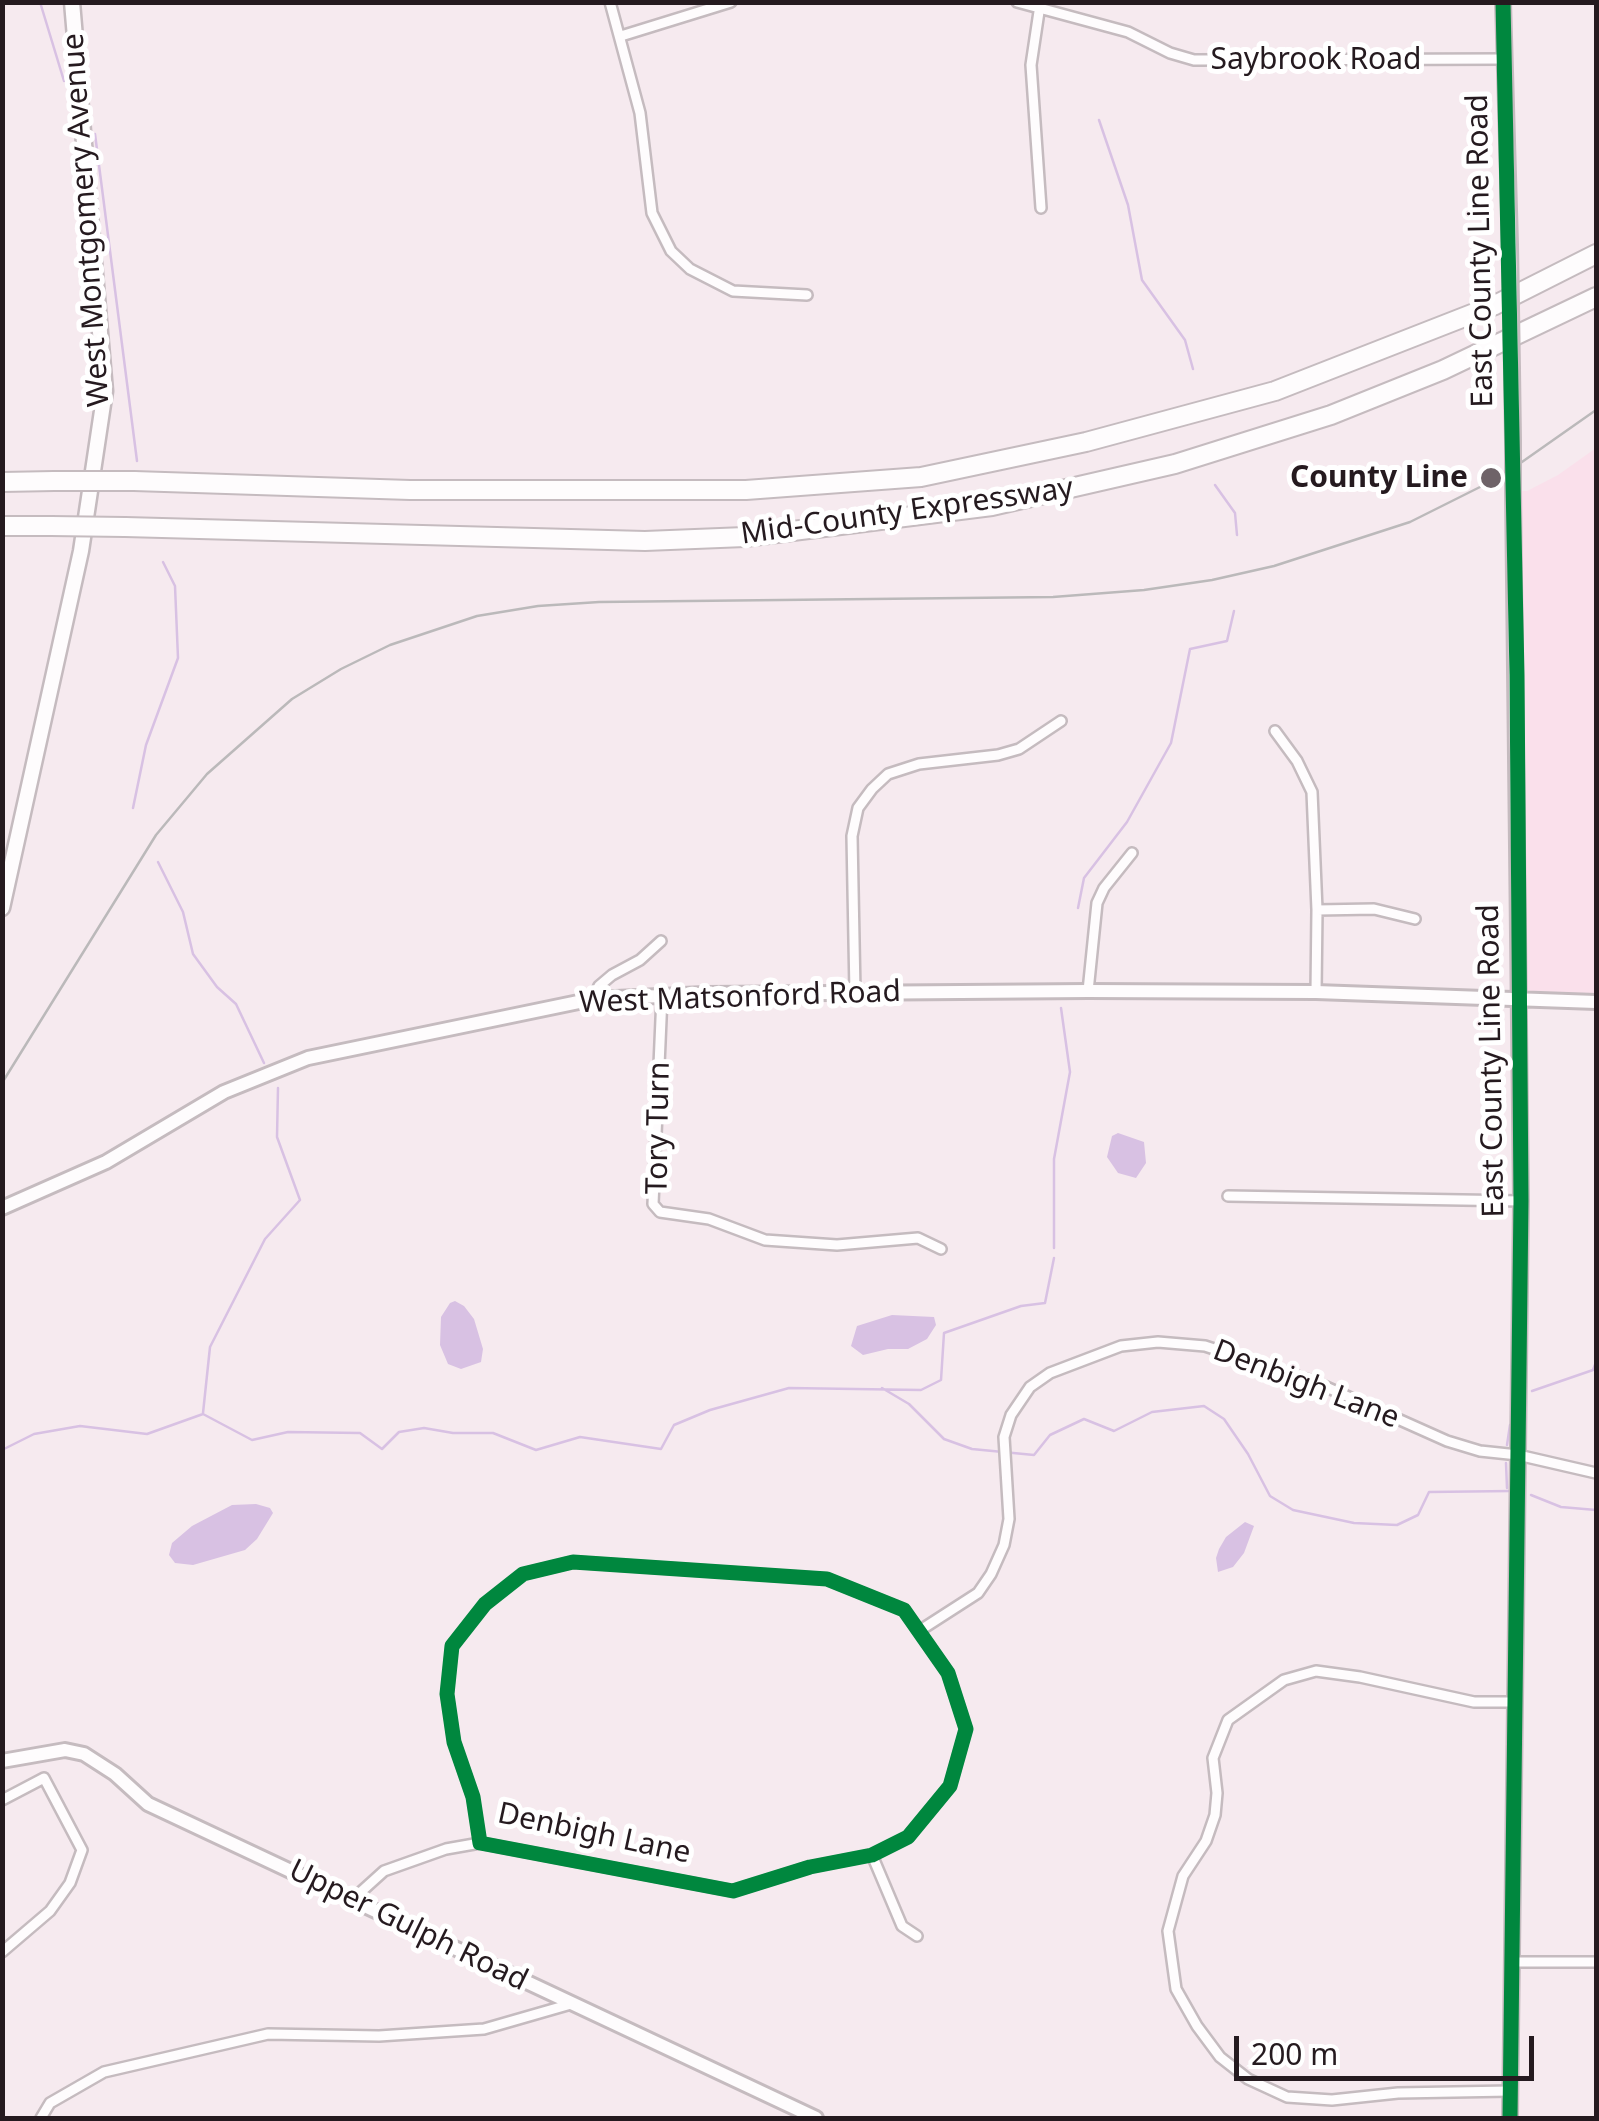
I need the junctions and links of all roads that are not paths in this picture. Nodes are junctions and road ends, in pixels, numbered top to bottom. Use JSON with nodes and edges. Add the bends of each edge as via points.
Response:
{"nodes":[{"id":1,"x":72,"y":2,"type":"edge"},
{"id":2,"x":610,"y":2,"type":"edge"},
{"id":3,"x":731,"y":2,"type":"edge"},
{"id":4,"x":1017,"y":2,"type":"edge"},
{"id":5,"x":1503,"y":2,"type":"edge"},
{"id":6,"x":1040,"y":5,"type":"edge"},
{"id":7,"x":621,"y":36,"type":"junction"},
{"id":8,"x":1505,"y":59,"type":"junction"},
{"id":9,"x":1041,"y":208,"type":"dead end"},
{"id":10,"x":1596,"y":254,"type":"edge"},
{"id":11,"x":806,"y":295,"type":"dead end"},
{"id":12,"x":1596,"y":297,"type":"edge"},
{"id":13,"x":2,"y":482,"type":"edge"},
{"id":14,"x":2,"y":526,"type":"edge"},
{"id":15,"x":1060,"y":721,"type":"dead end"},
{"id":16,"x":1274,"y":731,"type":"dead end"},
{"id":17,"x":1132,"y":853,"type":"dead end"},
{"id":18,"x":3,"y":902,"type":"edge"},
{"id":19,"x":1317,"y":910,"type":"junction"},
{"id":20,"x":1415,"y":920,"type":"dead end"},
{"id":21,"x":660,"y":941,"type":"dead end"},
{"id":22,"x":1088,"y":991,"type":"junction"},
{"id":23,"x":1316,"y":992,"type":"junction"},
{"id":24,"x":855,"y":993,"type":"junction"},
{"id":25,"x":662,"y":996,"type":"junction"},
{"id":26,"x":1518,"y":997,"type":"junction"},
{"id":27,"x":593,"y":999,"type":"junction"},
{"id":28,"x":1596,"y":1002,"type":"edge"},
{"id":29,"x":1228,"y":1196,"type":"dead end"},
{"id":30,"x":1521,"y":1201,"type":"junction"},
{"id":31,"x":2,"y":1208,"type":"edge"},
{"id":32,"x":941,"y":1249,"type":"dead end"},
{"id":33,"x":1518,"y":1455,"type":"junction"},
{"id":34,"x":1596,"y":1473,"type":"edge"},
{"id":35,"x":919,"y":1631,"type":"junction"},
{"id":36,"x":1516,"y":1702,"type":"junction"},
{"id":37,"x":44,"y":1752,"type":"junction"},
{"id":38,"x":2,"y":1761,"type":"edge"},
{"id":39,"x":44,"y":1778,"type":"junction"},
{"id":40,"x":2,"y":1800,"type":"edge"},
{"id":41,"x":480,"y":1844,"type":"junction"},
{"id":42,"x":872,"y":1855,"type":"junction"},
{"id":43,"x":353,"y":1899,"type":"junction"},
{"id":44,"x":917,"y":1936,"type":"dead end"},
{"id":45,"x":2,"y":1952,"type":"edge"},
{"id":46,"x":1513,"y":1962,"type":"junction"},
{"id":47,"x":1596,"y":1962,"type":"edge"},
{"id":48,"x":570,"y":2004,"type":"junction"},
{"id":49,"x":1510,"y":2092,"type":"junction"},
{"id":50,"x":42,"y":2118,"type":"edge"},
{"id":51,"x":816,"y":2118,"type":"edge"},
{"id":52,"x":1510,"y":2118,"type":"edge"}],
"edges":[{"from":1,"to":18,"type":"main road","name":"West Montgomery Avenue","via":[[105,391],[82,551]]},
{"from":2,"to":7,"type":"street"},
{"from":3,"to":7,"type":"street"},
{"from":4,"to":6,"type":"street","name":"Saybrook Road"},
{"from":5,"to":8,"type":"street","name":"East County Line Road"},
{"from":6,"to":8,"type":"street","name":"Saybrook Road","via":[[1194,60]]},
{"from":6,"to":9,"type":"street","via":[[1031,65]]},
{"from":7,"to":11,"type":"street","via":[[640,113],[652,213],[671,251],[733,291]]},
{"from":8,"to":26,"type":"street","name":"East County Line Road","bridge":true},
{"from":10,"to":13,"type":"highway","name":"Mid-County Expressway","bridge":true,"via":[[1477,313],[1275,391],[921,477],[746,490]]},
{"from":12,"to":14,"type":"highway","name":"Mid-County Expressway","bridge":true,"via":[[1331,414],[1174,464],[992,506],[745,537],[645,541]]},
{"from":15,"to":24,"type":"street","via":[[1019,749],[919,764],[888,774],[872,789],[858,808],[852,836]]},
{"from":16,"to":19,"type":"street","via":[[1312,792]]},
{"from":17,"to":22,"type":"street","via":[[1097,903]]},
{"from":19,"to":20,"type":"street","via":[[1374,908]]},
{"from":19,"to":23,"type":"street"},
{"from":21,"to":27,"type":"street","via":[[612,975]]},
{"from":22,"to":23,"type":"street","name":"West Matsonford Road"},
{"from":22,"to":24,"type":"street","name":"West Matsonford Road"},
{"from":23,"to":26,"type":"street","name":"West Matsonford Road"},
{"from":24,"to":25,"type":"street","name":"West Matsonford Road"},
{"from":25,"to":27,"type":"street","name":"West Matsonford Road"},
{"from":25,"to":32,"type":"street","name":"Tory Turn","via":[[654,1204],[660,1212],[709,1219],[765,1240],[837,1245],[918,1238]]},
{"from":26,"to":28,"type":"street","name":"West Matsonford Road"},
{"from":26,"to":30,"type":"street","name":"East County Line Road"},
{"from":27,"to":31,"type":"street","name":"West Matsonford Road","via":[[308,1058],[224,1092],[106,1162]]},
{"from":29,"to":30,"type":"street"},
{"from":30,"to":33,"type":"street","name":"East County Line Road"},
{"from":33,"to":34,"type":"street","name":"Denbigh Lane"},
{"from":33,"to":35,"type":"street","name":"Denbigh Lane","via":[[1447,1441],[1315,1382],[1205,1346],[1121,1346],[1030,1387],[1004,1437],[1009,1519],[991,1574],[978,1593]]},
{"from":33,"to":36,"type":"street","name":"East County Line Road"},
{"from":35,"to":41,"type":"street","name":"Denbigh Lane","via":[[904,1610],[827,1578],[573,1562],[522,1574],[485,1604],[452,1646],[447,1694]]},
{"from":35,"to":42,"type":"street","name":"Denbigh Lane","via":[[948,1673],[966,1730],[950,1786],[908,1837]]},
{"from":36,"to":46,"type":"street","name":"East County Line Road"},
{"from":36,"to":49,"type":"street","via":[[1474,1702],[1316,1671],[1284,1680],[1228,1720],[1213,1758],[1215,1815],[1183,1876],[1168,1931],[1176,1990],[1220,2057],[1248,2079],[1287,2097],[1332,2100]]},
{"from":37,"to":38,"type":"street","name":"Upper Gulph Road"},
{"from":37,"to":39,"type":"street"},
{"from":37,"to":43,"type":"street","name":"Upper Gulph Road","via":[[84,1754],[148,1804]]},
{"from":39,"to":40,"type":"street"},
{"from":39,"to":45,"type":"street","via":[[82,1850],[70,1884],[50,1911]]},
{"from":41,"to":42,"type":"street","name":"Denbigh Lane","via":[[733,1891]]},
{"from":41,"to":43,"type":"street","name":"Denbigh Lane","via":[[384,1871]]},
{"from":42,"to":44,"type":"street","via":[[902,1926]]},
{"from":43,"to":48,"type":"street","name":"Upper Gulph Road"},
{"from":46,"to":47,"type":"street"},
{"from":46,"to":49,"type":"street","name":"East County Line Road"},
{"from":48,"to":50,"type":"street","via":[[484,2029],[268,2034],[104,2072],[50,2103]]},
{"from":48,"to":51,"type":"street","name":"Upper Gulph Road"},
{"from":49,"to":52,"type":"street","name":"East County Line Road"}]}
